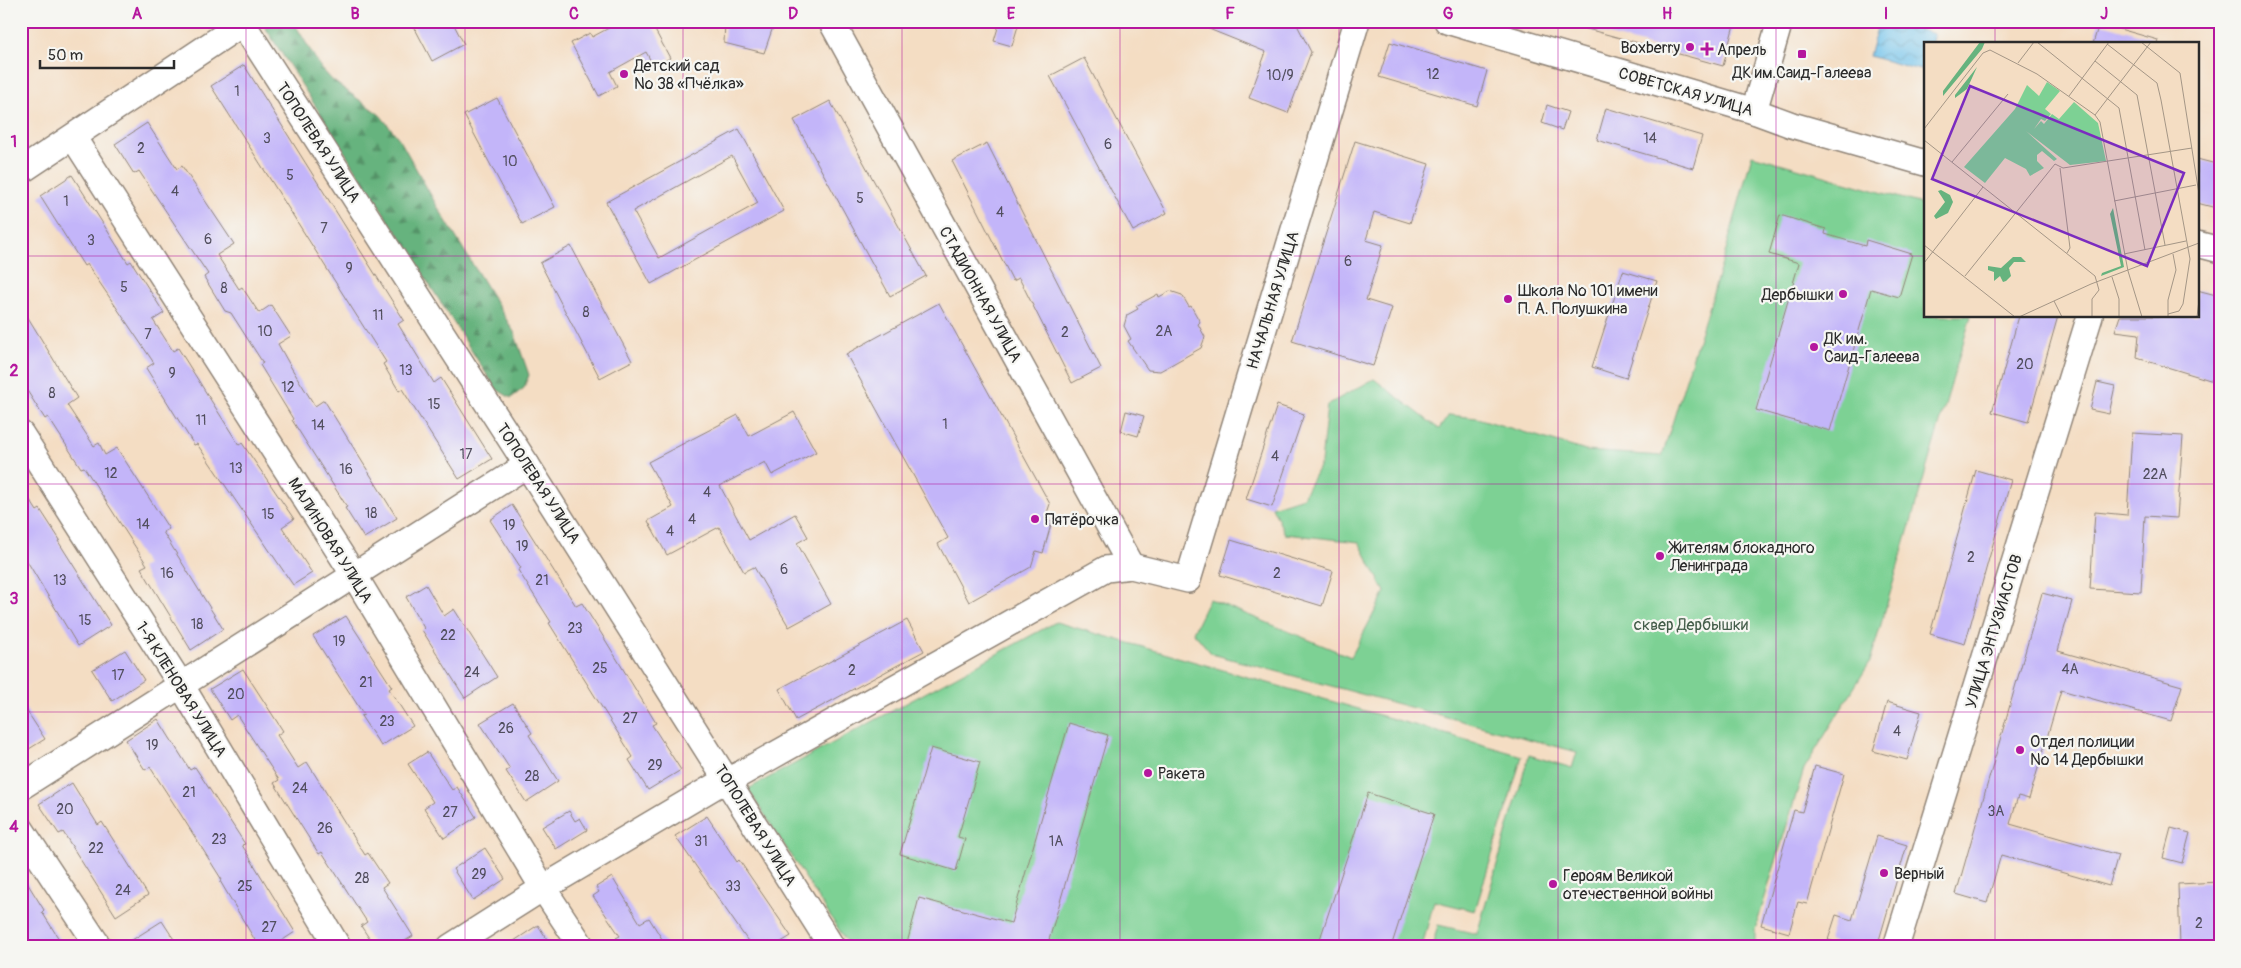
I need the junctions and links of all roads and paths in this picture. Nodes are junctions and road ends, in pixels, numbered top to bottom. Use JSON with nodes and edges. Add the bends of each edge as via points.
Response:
{"nodes":[{"id":1,"x":831,"y":21,"type":"edge"},
{"id":2,"x":1356,"y":21,"type":"edge"},
{"id":3,"x":1447,"y":21,"type":"edge"},
{"id":4,"x":1780,"y":21,"type":"edge"},
{"id":5,"x":242,"y":22,"type":"edge"},
{"id":6,"x":1754,"y":111,"type":"junction"},
{"id":7,"x":73,"y":137,"type":"junction"},
{"id":8,"x":1924,"y":163,"type":"edge"},
{"id":9,"x":21,"y":171,"type":"edge"},
{"id":10,"x":2198,"y":244,"type":"edge"},
{"id":11,"x":2220,"y":250,"type":"edge"},
{"id":12,"x":2089,"y":318,"type":"edge"},
{"id":13,"x":21,"y":434,"type":"edge"},
{"id":14,"x":527,"y":465,"type":"junction"},
{"id":15,"x":1131,"y":566,"type":"junction"},
{"id":16,"x":354,"y":575,"type":"junction"},
{"id":17,"x":181,"y":685,"type":"junction"},
{"id":18,"x":728,"y":781,"type":"junction"},
{"id":19,"x":21,"y":787,"type":"edge"},
{"id":20,"x":21,"y":829,"type":"edge"},
{"id":21,"x":543,"y":888,"type":"junction"},
{"id":22,"x":99,"y":947,"type":"edge"},
{"id":23,"x":338,"y":947,"type":"edge"},
{"id":24,"x":450,"y":947,"type":"edge"},
{"id":25,"x":582,"y":947,"type":"edge"},
{"id":26,"x":832,"y":947,"type":"edge"},
{"id":27,"x":1896,"y":947,"type":"edge"}],
"edges":[{"from":1,"to":15,"type":"street","name":"СТАДИОННАЯ УЛИЦА"},
{"from":2,"to":15,"type":"street","name":"НАЧАЛЬНАЯ УЛИЦА","via":[[1188,580]]},
{"from":3,"to":6,"type":"street","name":"СОВЕТСКАЯ УЛИЦА"},
{"from":4,"to":6,"type":"street"},
{"from":5,"to":7,"type":"street"},
{"from":5,"to":14,"type":"street","name":"ТОПОЛЕВАЯ УЛИЦА"},
{"from":6,"to":8,"type":"street","name":"СОВЕТСКАЯ УЛИЦА"},
{"from":7,"to":9,"type":"street"},
{"from":7,"to":16,"type":"street","name":"МАЛИНОВАЯ УЛИЦА"},
{"from":10,"to":11,"type":"street"},
{"from":12,"to":27,"type":"street","name":"УЛИЦА ЭНТУЗИАСТОВ"},
{"from":13,"to":17,"type":"street","name":"1-Я КЛЕНОВАЯ УЛИЦА"},
{"from":14,"to":16,"type":"street"},
{"from":14,"to":18,"type":"street","name":"ТОПОЛЕВАЯ УЛИЦА"},
{"from":15,"to":18,"type":"street","via":[[1106,569]]},
{"from":16,"to":17,"type":"street"},
{"from":16,"to":21,"type":"street","name":"МАЛИНОВАЯ УЛИЦА"},
{"from":17,"to":19,"type":"street"},
{"from":17,"to":23,"type":"street","name":"1-Я КЛЕНОВАЯ УЛИЦА"},
{"from":18,"to":21,"type":"street"},
{"from":18,"to":26,"type":"street","name":"ТОПОЛЕВАЯ УЛИЦА"},
{"from":20,"to":22,"type":"street"},
{"from":21,"to":24,"type":"street"},
{"from":21,"to":25,"type":"street","name":"МАЛИНОВАЯ УЛИЦА"}]}
